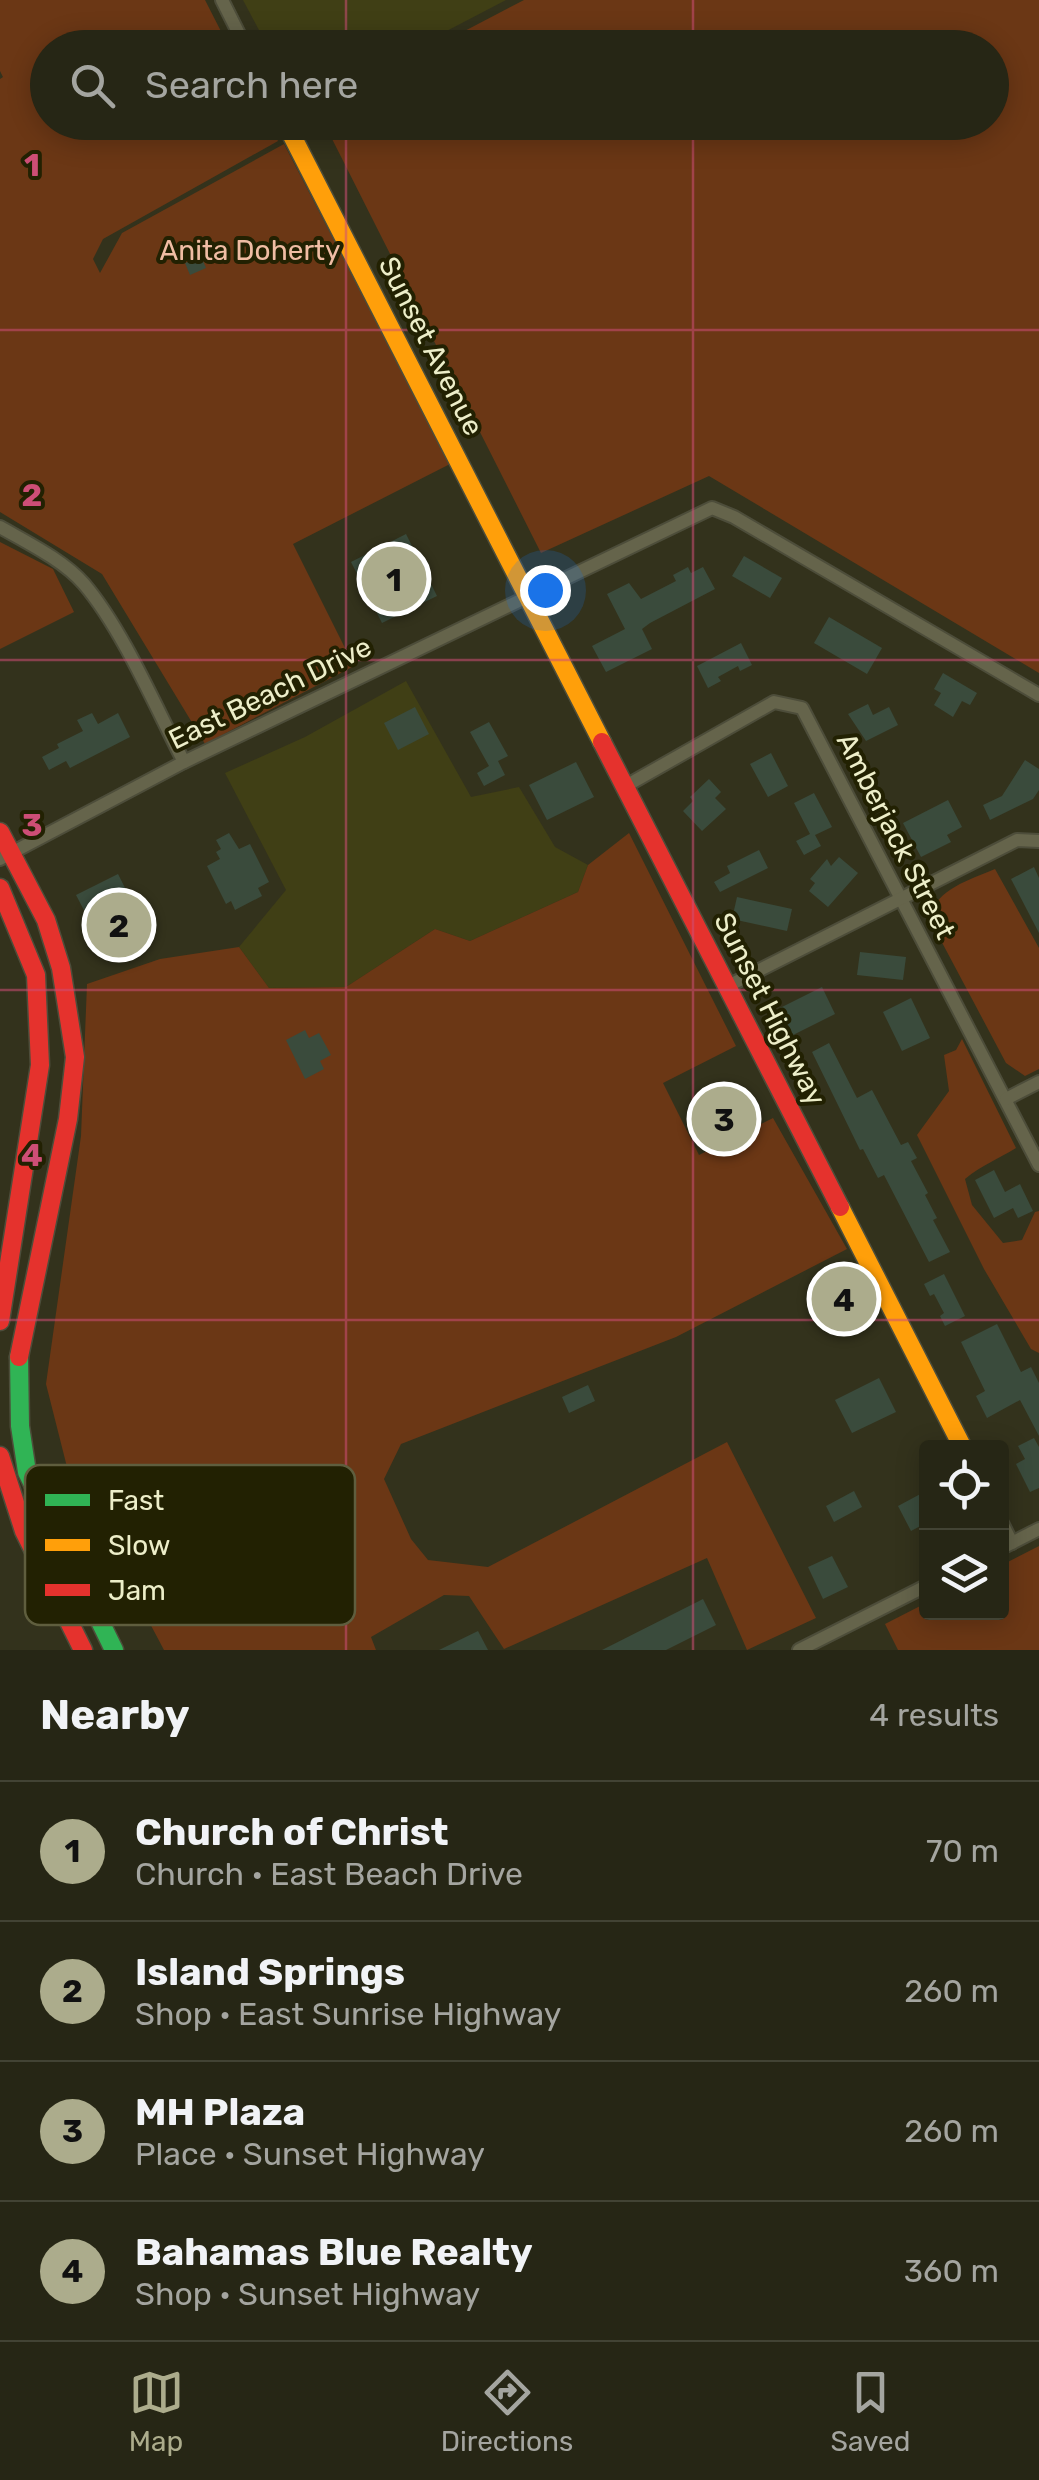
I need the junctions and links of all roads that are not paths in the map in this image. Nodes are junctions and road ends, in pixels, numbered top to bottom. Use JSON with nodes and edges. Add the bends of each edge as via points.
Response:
{"nodes":[{"id":1,"x":222,"y":0,"type":"edge"},
{"id":2,"x":237,"y":30,"type":"edge"},
{"id":3,"x":294,"y":140,"type":"edge"},
{"id":4,"x":0,"y":527,"type":"edge"},
{"id":5,"x":528,"y":595,"type":"junction"},
{"id":6,"x":1039,"y":695,"type":"edge"},
{"id":7,"x":184,"y":762,"type":"junction"},
{"id":8,"x":624,"y":787,"type":"junction"},
{"id":9,"x":0,"y":832,"type":"edge"},
{"id":10,"x":1039,"y":842,"type":"edge"},
{"id":11,"x":6,"y":856,"type":"edge"},
{"id":12,"x":0,"y":888,"type":"edge"},
{"id":13,"x":900,"y":900,"type":"junction"},
{"id":14,"x":728,"y":986,"type":"junction"},
{"id":15,"x":1039,"y":1082,"type":"edge"},
{"id":16,"x":1006,"y":1099,"type":"junction"},
{"id":17,"x":1039,"y":1166,"type":"edge"},
{"id":18,"x":0,"y":1321,"type":"edge"},
{"id":19,"x":959,"y":1440,"type":"edge"},
{"id":20,"x":0,"y":1456,"type":"edge"},
{"id":21,"x":26,"y":1465,"type":"edge"},
{"id":22,"x":1039,"y":1529,"type":"edge"},
{"id":23,"x":25,"y":1531,"type":"edge"},
{"id":24,"x":1009,"y":1545,"type":"edge"},
{"id":25,"x":919,"y":1590,"type":"edge"},
{"id":26,"x":71,"y":1625,"type":"edge"},
{"id":27,"x":102,"y":1625,"type":"edge"},
{"id":28,"x":84,"y":1650,"type":"edge"},
{"id":29,"x":114,"y":1650,"type":"edge"},
{"id":30,"x":798,"y":1650,"type":"edge"}],
"edges":[{"from":1,"to":2,"type":"street"},
{"from":3,"to":5,"type":"main road","name":"Sunset Avenue"},
{"from":4,"to":7,"type":"street","via":[[83,582]]},
{"from":5,"to":6,"type":"street","name":"East Beach Drive","via":[[712,508]]},
{"from":5,"to":7,"type":"street","name":"East Beach Drive"},
{"from":5,"to":8,"type":"main road","name":"Sunset Highway"},
{"from":7,"to":11,"type":"street","name":"East Beach Drive"},
{"from":8,"to":13,"type":"street","name":"Amberjack Street","via":[[774,702],[802,708]]},
{"from":8,"to":14,"type":"main road","name":"Sunset Highway"},
{"from":9,"to":11,"type":"main road"},
{"from":10,"to":13,"type":"street","via":[[1017,840]]},
{"from":11,"to":21,"type":"main road","via":[[46,920],[75,1057],[19,1357]]},
{"from":12,"to":18,"type":"main road","via":[[36,975],[40,1066]]},
{"from":13,"to":14,"type":"street"},
{"from":13,"to":16,"type":"street","name":"Amberjack Street"},
{"from":14,"to":19,"type":"main road","name":"Sunset Highway"},
{"from":15,"to":16,"type":"street"},
{"from":16,"to":17,"type":"street","name":"Amberjack Street"},
{"from":20,"to":23,"type":"main road"},
{"from":22,"to":24,"type":"street"},
{"from":25,"to":30,"type":"street"},
{"from":26,"to":28,"type":"main road"},
{"from":27,"to":29,"type":"main road"}]}
